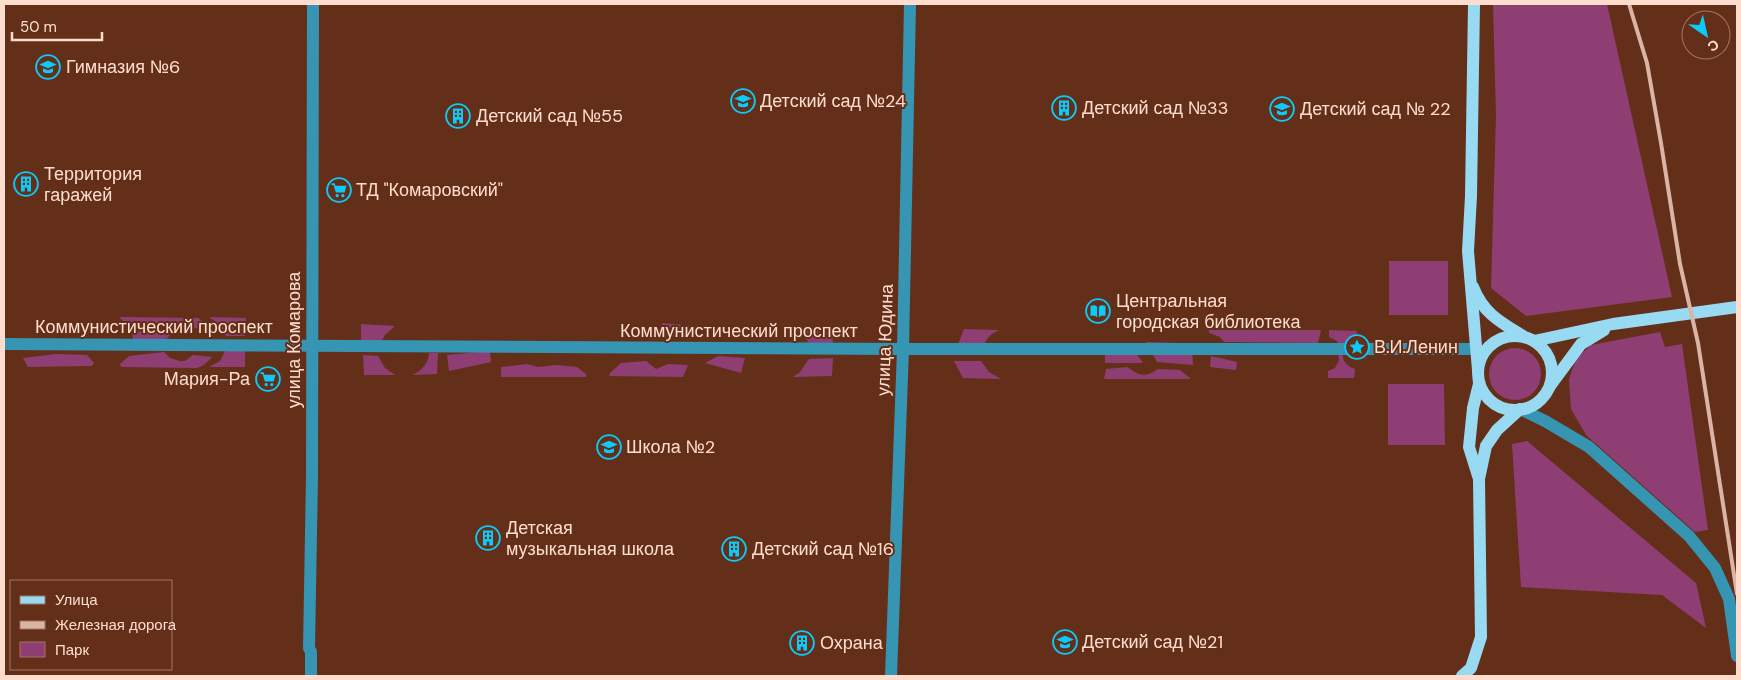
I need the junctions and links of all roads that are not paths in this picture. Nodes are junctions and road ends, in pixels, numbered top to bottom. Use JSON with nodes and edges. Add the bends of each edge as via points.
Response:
{"nodes":[{"id":1,"x":313,"y":4,"type":"edge"},
{"id":2,"x":910,"y":4,"type":"edge"},
{"id":3,"x":1474,"y":4,"type":"edge"},
{"id":4,"x":1469,"y":278,"type":"junction"},
{"id":5,"x":1737,"y":307,"type":"edge"},
{"id":6,"x":1613,"y":324,"type":"junction"},
{"id":7,"x":1530,"y":339,"type":"junction"},
{"id":8,"x":4,"y":344,"type":"edge"},
{"id":9,"x":312,"y":346,"type":"junction"},
{"id":10,"x":903,"y":349,"type":"junction"},
{"id":11,"x":1475,"y":349,"type":"junction"},
{"id":12,"x":1478,"y":370,"type":"junction"},
{"id":13,"x":1479,"y":384,"type":"junction"},
{"id":14,"x":1548,"y":390,"type":"junction"},
{"id":15,"x":1520,"y":409,"type":"junction"},
{"id":16,"x":1480,"y":479,"type":"junction"},
{"id":17,"x":1737,"y":656,"type":"edge"},
{"id":18,"x":1467,"y":672,"type":"edge"},
{"id":19,"x":311,"y":676,"type":"edge"},
{"id":20,"x":891,"y":676,"type":"edge"}],
"edges":[{"from":1,"to":9,"type":"street","name":"улица Комарова"},
{"from":2,"to":10,"type":"street","name":"улица Юдина"},
{"from":3,"to":4,"type":"main road"},
{"from":4,"to":7,"type":"main road","via":[[1478,300],[1495,319]]},
{"from":4,"to":11,"type":"main road"},
{"from":5,"to":6,"type":"main road"},
{"from":6,"to":7,"type":"main road"},
{"from":6,"to":14,"type":"main road","via":[[1581,344]]},
{"from":7,"to":12,"type":"main road","via":[[1510,336],[1494,342],[1480,359]]},
{"from":7,"to":14,"type":"main road","via":[[1543,348],[1550,363]]},
{"from":8,"to":9,"type":"street","name":"Коммунистический проспект"},
{"from":9,"to":10,"type":"street","name":"Коммунистический проспект"},
{"from":9,"to":19,"type":"street","name":"улица Комарова"},
{"from":10,"to":11,"type":"street","name":"Коммунистический проспект"},
{"from":10,"to":20,"type":"street","name":"улица Юдина"},
{"from":11,"to":12,"type":"main road"},
{"from":12,"to":13,"type":"main road"},
{"from":13,"to":15,"type":"main road","via":[[1495,404],[1510,410]]},
{"from":13,"to":16,"type":"main road","via":[[1468,447]]},
{"from":14,"to":15,"type":"main road","via":[[1536,403]]},
{"from":15,"to":16,"type":"main road","via":[[1497,430],[1486,446]]},
{"from":15,"to":17,"type":"street","via":[[1589,447],[1689,536],[1715,568],[1729,599]]},
{"from":16,"to":18,"type":"main road","via":[[1481,637]]}]}
